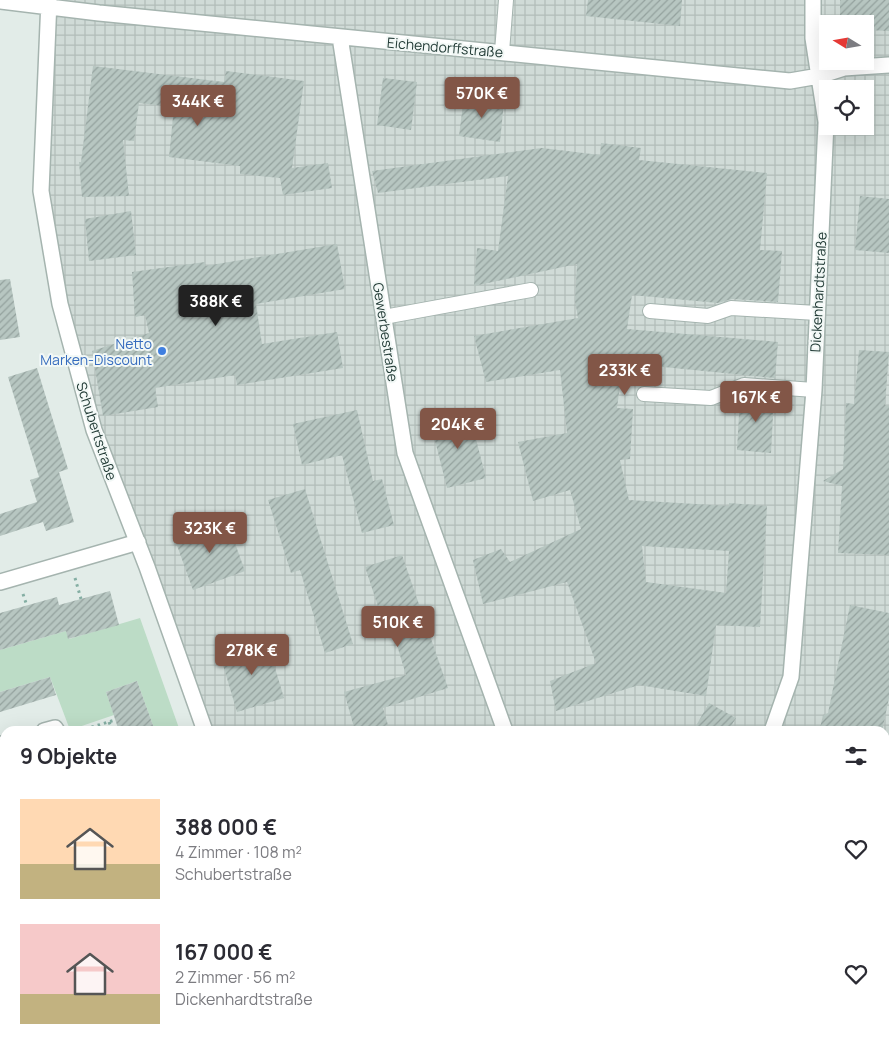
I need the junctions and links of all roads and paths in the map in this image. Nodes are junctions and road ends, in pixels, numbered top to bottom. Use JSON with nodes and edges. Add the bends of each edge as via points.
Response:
{"nodes":[{"id":1,"x":506,"y":0,"type":"edge"},
{"id":2,"x":813,"y":0,"type":"edge"},
{"id":3,"x":0,"y":1,"type":"edge"},
{"id":4,"x":49,"y":3,"type":"edge"},
{"id":5,"x":340,"y":37,"type":"junction"},
{"id":6,"x":502,"y":52,"type":"junction"},
{"id":7,"x":889,"y":65,"type":"edge"},
{"id":8,"x":819,"y":76,"type":"junction"},
{"id":9,"x":531,"y":290,"type":"dead end"},
{"id":10,"x":650,"y":311,"type":"dead end"},
{"id":11,"x":817,"y":314,"type":"junction"},
{"id":12,"x":384,"y":317,"type":"junction"},
{"id":13,"x":814,"y":390,"type":"junction"},
{"id":14,"x":644,"y":394,"type":"dead end"},
{"id":15,"x":138,"y":542,"type":"junction"},
{"id":16,"x":75,"y":578,"type":"dead end"},
{"id":17,"x":0,"y":582,"type":"edge"},
{"id":18,"x":22,"y":592,"type":"dead end"},
{"id":19,"x":81,"y":599,"type":"dead end"},
{"id":20,"x":27,"y":606,"type":"dead end"},
{"id":21,"x":115,"y":720,"type":"dead end"},
{"id":22,"x":110,"y":722,"type":"junction"},
{"id":23,"x":96,"y":726,"type":"edge"},
{"id":24,"x":111,"y":726,"type":"edge"},
{"id":25,"x":203,"y":726,"type":"edge"},
{"id":26,"x":503,"y":726,"type":"edge"},
{"id":27,"x":774,"y":726,"type":"edge"}],
"edges":[{"from":1,"to":6,"type":"lane"},
{"from":2,"to":8,"type":"street","name":"Dickenhardtstraße","via":[[813,38]]},
{"from":3,"to":4,"type":"street","name":"Eichendorffstraße"},
{"from":4,"to":5,"type":"street","name":"Eichendorffstraße"},
{"from":4,"to":15,"type":"street","name":"Schubertstraße","via":[[41,191],[60,304],[94,430]]},
{"from":5,"to":6,"type":"street","name":"Eichendorffstraße"},
{"from":5,"to":12,"type":"street","name":"Gewerbestraße"},
{"from":6,"to":8,"type":"street","name":"Eichendorffstraße","via":[[790,81]]},
{"from":7,"to":8,"type":"street","name":"Eichendorffstraße","via":[[844,68]]},
{"from":8,"to":11,"type":"street","name":"Dickenhardtstraße","via":[[826,122]]},
{"from":9,"to":12,"type":"lane"},
{"from":10,"to":11,"type":"lane","via":[[708,316],[731,308]]},
{"from":11,"to":13,"type":"street","name":"Dickenhardtstraße"},
{"from":12,"to":26,"type":"street","name":"Gewerbestraße","via":[[405,453]]},
{"from":13,"to":14,"type":"lane","via":[[744,385],[711,398]]},
{"from":13,"to":27,"type":"street","name":"Dickenhardtstraße","via":[[791,677]]},
{"from":15,"to":17,"type":"street"},
{"from":15,"to":25,"type":"street","name":"Schubertstraße"},
{"from":16,"to":19,"type":"path"},
{"from":18,"to":20,"type":"path"},
{"from":21,"to":22,"type":"path"},
{"from":22,"to":23,"type":"path"},
{"from":22,"to":24,"type":"path"}]}
